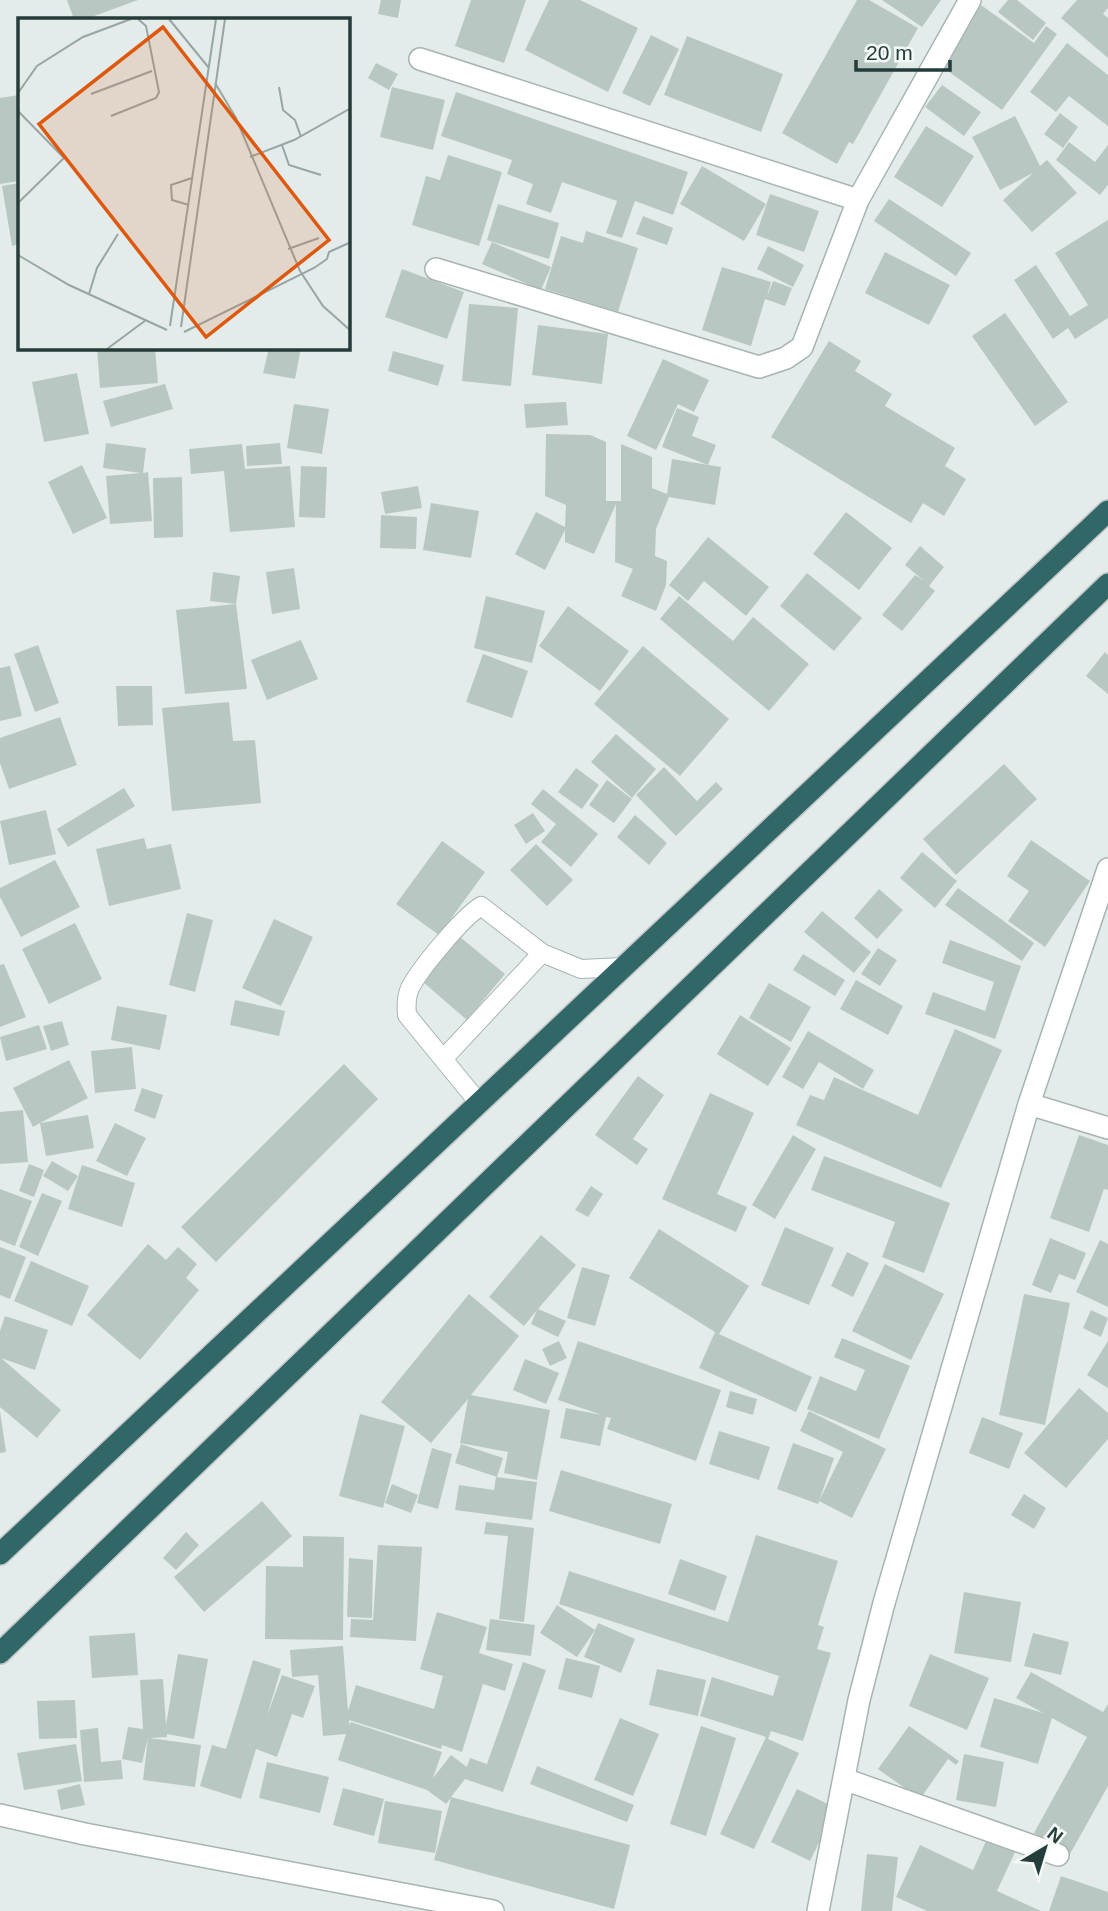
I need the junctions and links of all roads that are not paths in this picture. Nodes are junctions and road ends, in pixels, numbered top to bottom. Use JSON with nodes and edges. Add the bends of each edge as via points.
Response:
{"nodes":[{"id":1,"x":970,"y":0,"type":"edge"},
{"id":2,"x":420,"y":59,"type":"dead end"},
{"id":3,"x":858,"y":200,"type":"junction"},
{"id":4,"x":436,"y":269,"type":"dead end"},
{"id":5,"x":1108,"y":511,"type":"edge"},
{"id":6,"x":1108,"y":584,"type":"edge"},
{"id":7,"x":1108,"y":869,"type":"edge"},
{"id":8,"x":542,"y":953,"type":"junction"},
{"id":9,"x":623,"y":967,"type":"junction"},
{"id":10,"x":444,"y":1058,"type":"junction"},
{"id":11,"x":479,"y":1103,"type":"junction"},
{"id":12,"x":1029,"y":1104,"type":"junction"},
{"id":13,"x":1108,"y":1128,"type":"edge"},
{"id":14,"x":0,"y":1554,"type":"edge"},
{"id":15,"x":0,"y":1653,"type":"edge"},
{"id":16,"x":844,"y":1779,"type":"junction"},
{"id":17,"x":0,"y":1815,"type":"edge"},
{"id":18,"x":1058,"y":1856,"type":"dead end"},
{"id":19,"x":493,"y":1911,"type":"edge"},
{"id":20,"x":818,"y":1911,"type":"edge"}],
"edges":[{"from":1,"to":3,"type":"street"},
{"from":2,"to":3,"type":"street"},
{"from":3,"to":4,"type":"street","via":[[802,347],[759,367]]},
{"from":5,"to":9,"type":"highway"},
{"from":6,"to":15,"type":"highway"},
{"from":7,"to":12,"type":"street"},
{"from":8,"to":9,"type":"lane","via":[[581,969]]},
{"from":8,"to":10,"type":"lane"},
{"from":8,"to":10,"type":"lane","via":[[481,906],[465,916],[411,986],[406,1002],[407,1014]]},
{"from":9,"to":11,"type":"highway"},
{"from":10,"to":11,"type":"lane"},
{"from":11,"to":14,"type":"highway"},
{"from":12,"to":13,"type":"street"},
{"from":12,"to":16,"type":"street","via":[[884,1604]]},
{"from":16,"to":18,"type":"street"},
{"from":16,"to":20,"type":"street"},
{"from":17,"to":19,"type":"street"}]}
